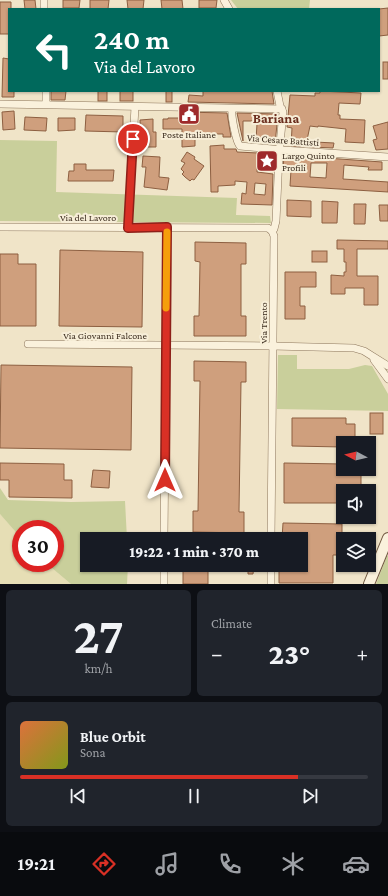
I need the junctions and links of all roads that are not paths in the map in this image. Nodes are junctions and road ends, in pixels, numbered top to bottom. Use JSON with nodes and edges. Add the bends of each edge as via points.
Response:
{"nodes":[{"id":1,"x":46,"y":92,"type":"edge"},
{"id":2,"x":277,"y":92,"type":"edge"},
{"id":3,"x":0,"y":104,"type":"edge"},
{"id":4,"x":46,"y":104,"type":"junction"},
{"id":5,"x":135,"y":107,"type":"junction"},
{"id":6,"x":232,"y":109,"type":"junction"},
{"id":7,"x":282,"y":109,"type":"junction"},
{"id":8,"x":281,"y":149,"type":"junction"},
{"id":9,"x":388,"y":157,"type":"edge"},
{"id":10,"x":0,"y":227,"type":"edge"},
{"id":11,"x":167,"y":227,"type":"junction"},
{"id":12,"x":128,"y":228,"type":"junction"},
{"id":13,"x":272,"y":231,"type":"junction"},
{"id":14,"x":28,"y":344,"type":"dead end"},
{"id":15,"x":166,"y":345,"type":"junction"},
{"id":16,"x":272,"y":346,"type":"junction"},
{"id":17,"x":372,"y":356,"type":"junction"},
{"id":18,"x":388,"y":366,"type":"edge"},
{"id":19,"x":388,"y":379,"type":"edge"},
{"id":20,"x":164,"y":532,"type":"edge"},
{"id":21,"x":271,"y":532,"type":"edge"},
{"id":22,"x":388,"y":538,"type":"edge"},
{"id":23,"x":164,"y":572,"type":"edge"},
{"id":24,"x":271,"y":572,"type":"edge"},
{"id":25,"x":164,"y":584,"type":"edge"},
{"id":26,"x":271,"y":584,"type":"edge"},
{"id":27,"x":369,"y":584,"type":"edge"}],
"edges":[{"from":1,"to":4,"type":"street"},
{"from":2,"to":7,"type":"street","name":"Via Trento"},
{"from":3,"to":4,"type":"street"},
{"from":4,"to":5,"type":"street"},
{"from":5,"to":6,"type":"street"},
{"from":5,"to":12,"type":"street"},
{"from":6,"to":7,"type":"street"},
{"from":6,"to":8,"type":"street","name":"Via Cesare Battisti","via":[[231,118],[239,145]]},
{"from":7,"to":8,"type":"street","name":"Via Trento"},
{"from":8,"to":9,"type":"street","name":"Via Cesare Battisti"},
{"from":8,"to":13,"type":"street","name":"Via Trento","via":[[276,221]]},
{"from":10,"to":12,"type":"street","name":"Via del Lavoro"},
{"from":11,"to":12,"type":"street","name":"Via del Lavoro"},
{"from":11,"to":13,"type":"street","name":"Via del Lavoro","via":[[268,228]]},
{"from":11,"to":15,"type":"street"},
{"from":13,"to":16,"type":"street","name":"Via Trento"},
{"from":14,"to":15,"type":"street","name":"Via Giovanni Falcone"},
{"from":15,"to":16,"type":"street","name":"Via Giovanni Falcone"},
{"from":15,"to":20,"type":"street"},
{"from":16,"to":17,"type":"street","name":"Via Giovanni Falcone","via":[[354,348]]},
{"from":16,"to":21,"type":"street","name":"Via Trento"},
{"from":17,"to":18,"type":"street","name":"Via Giovanni Falcone"},
{"from":17,"to":19,"type":"street"},
{"from":22,"to":27,"type":"street"},
{"from":23,"to":25,"type":"street"},
{"from":24,"to":26,"type":"street"}]}
